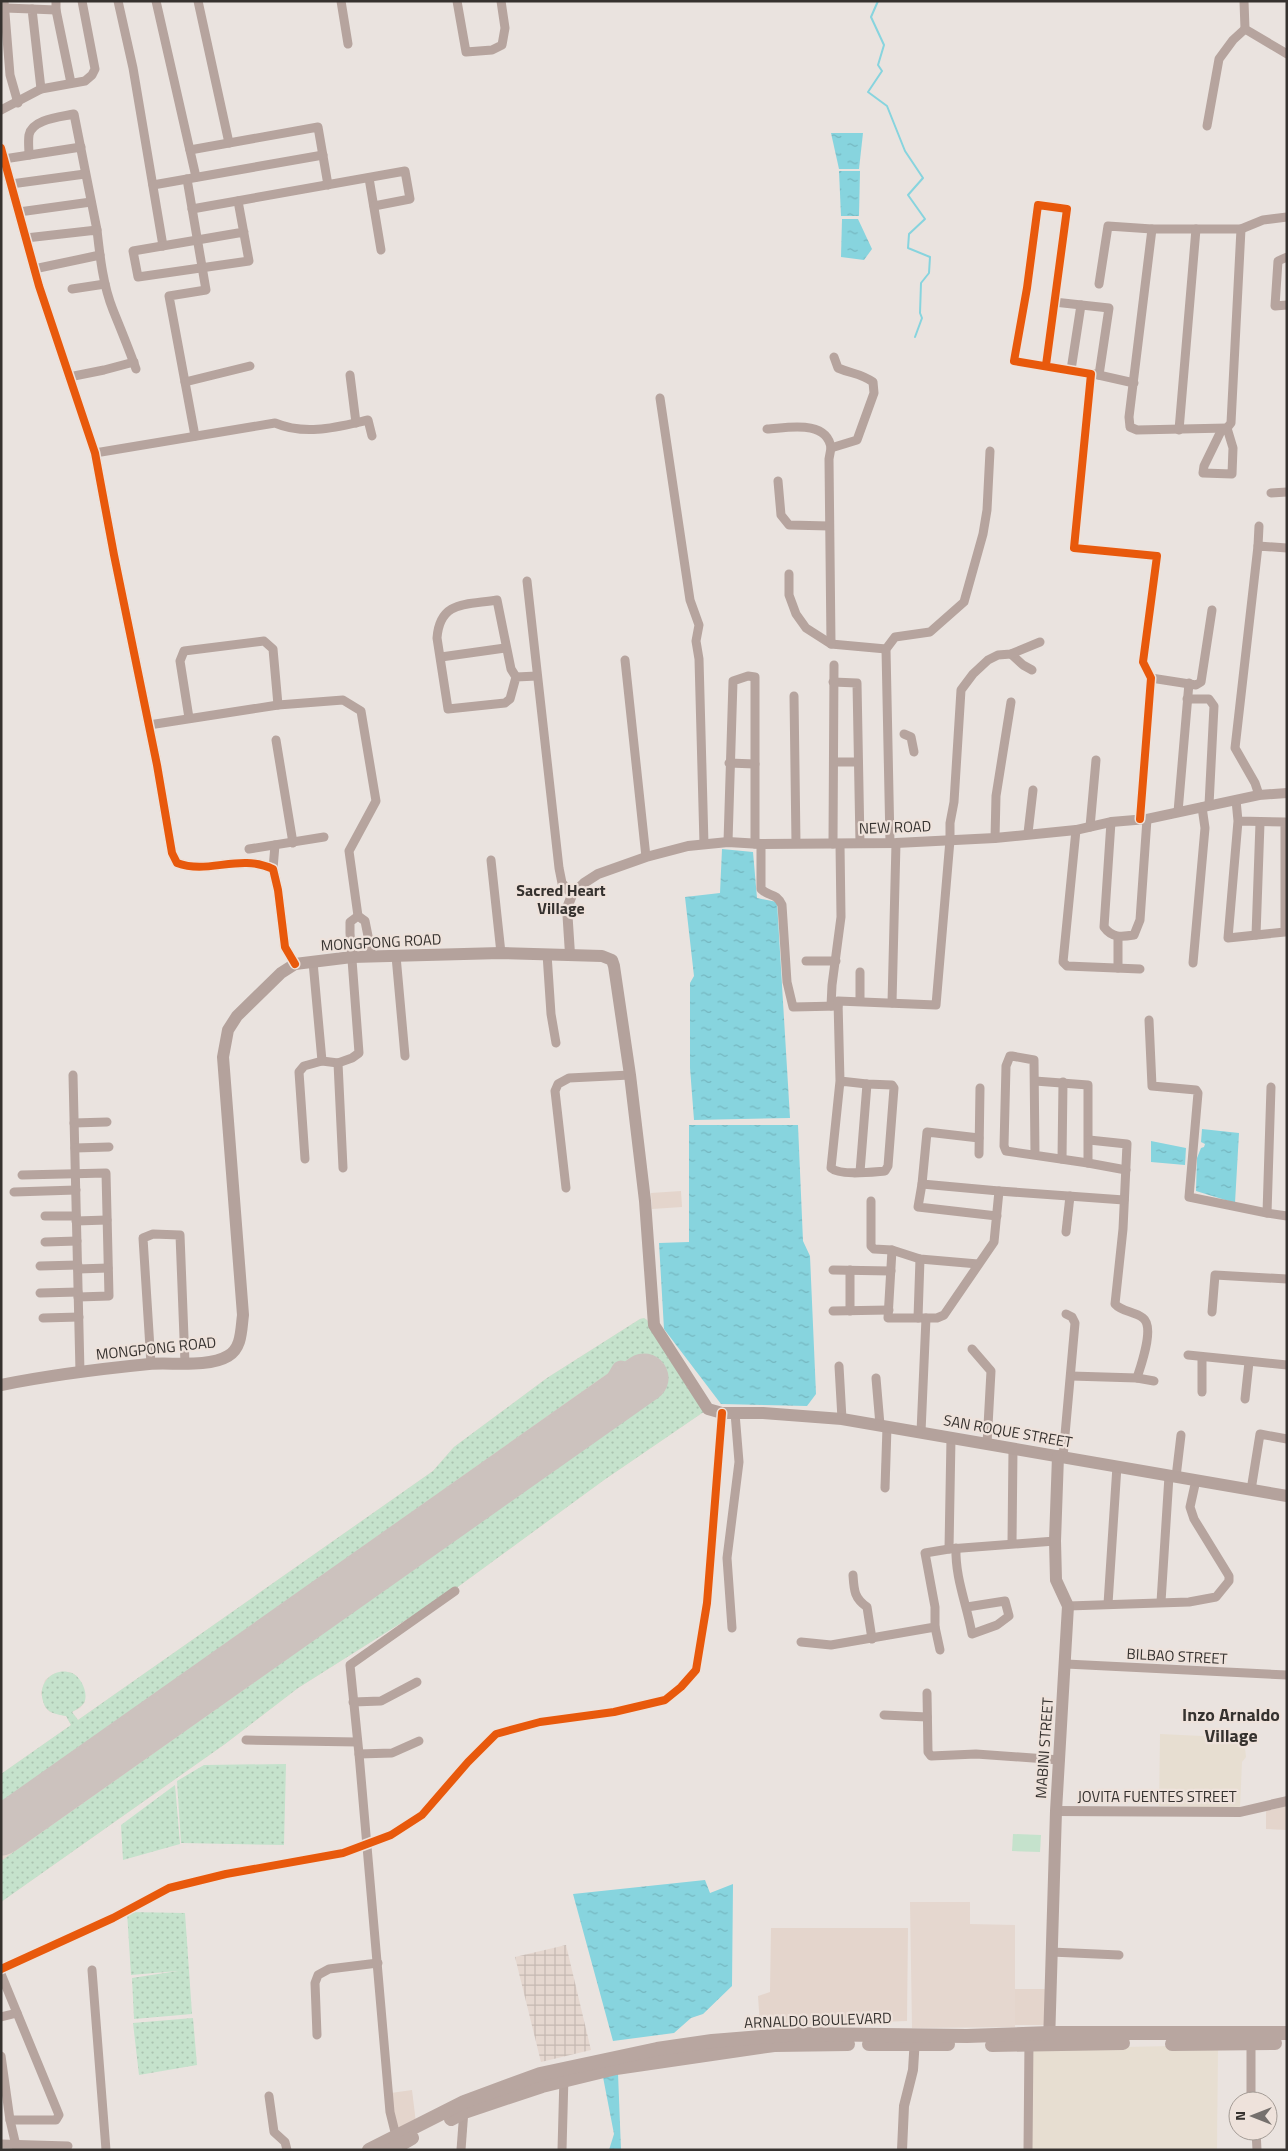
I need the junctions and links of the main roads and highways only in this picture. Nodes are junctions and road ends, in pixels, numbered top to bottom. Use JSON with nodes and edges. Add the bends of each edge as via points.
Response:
{"nodes":[{"id":1,"x":1,"y":1385,"type":"edge"},
{"id":2,"x":729,"y":1413,"type":"joint"},
{"id":3,"x":1060,"y":1456,"type":"junction"},
{"id":4,"x":1287,"y":1496,"type":"edge"},
{"id":5,"x":1287,"y":2033,"type":"edge"},
{"id":6,"x":1050,"y":2039,"type":"junction"},
{"id":7,"x":1251,"y":2039,"type":"junction"},
{"id":8,"x":1287,"y":2042,"type":"edge"},
{"id":9,"x":395,"y":2144,"type":"edge"},
{"id":10,"x":369,"y":2150,"type":"edge"}],
"edges":[{"from":1,"to":2,"type":"main road","name":"MONGPONG ROAD","via":[[150,1364],[211,1361],[236,1350],[243,1316],[223,1057],[228,1030],[237,1016],[281,973],[295,964],[352,957],[570,954],[602,956],[612,960],[614,966],[645,1201],[654,1325],[708,1409]]},
{"from":2,"to":3,"type":"main road","name":"SAN ROQUE STREET","via":[[763,1412],[842,1419]]},
{"from":3,"to":4,"type":"main road","name":"SAN ROQUE STREET"},
{"from":3,"to":6,"type":"main road","name":"MABINI STREET","via":[[1056,1580],[1068,1606],[1056,1811]]},
{"from":5,"to":7,"type":"highway","name":"ARNALDO BOULEVARD"},
{"from":6,"to":7,"type":"highway","name":"ARNALDO BOULEVARD"},
{"from":6,"to":9,"type":"highway","name":"ARNALDO BOULEVARD","via":[[914,2039],[774,2045],[564,2074],[464,2107]]},
{"from":7,"to":8,"type":"highway","name":"ARNALDO BOULEVARD"},
{"from":9,"to":10,"type":"highway","name":"ARNALDO BOULEVARD"}]}
